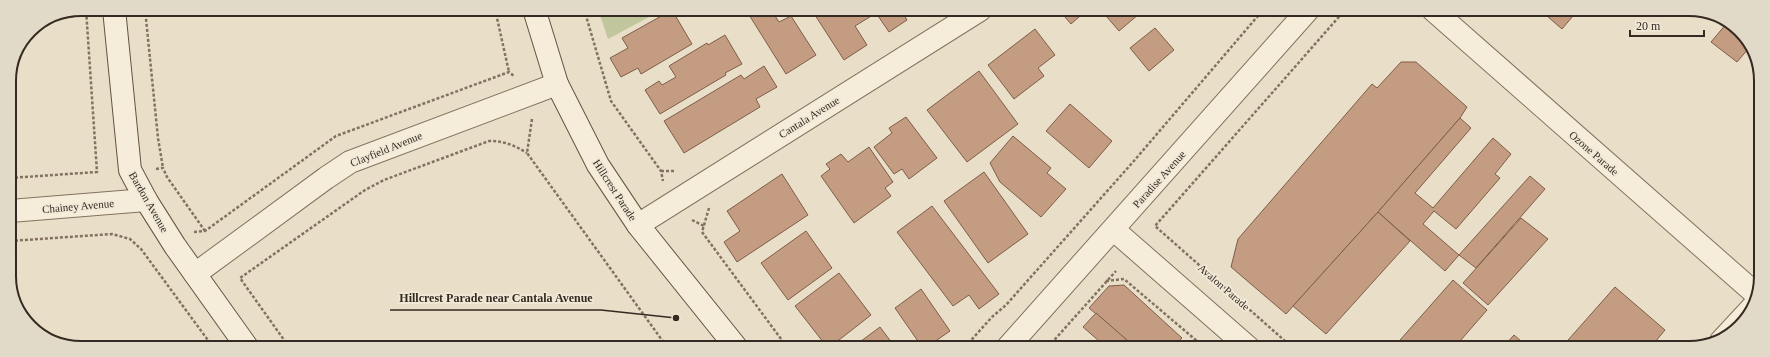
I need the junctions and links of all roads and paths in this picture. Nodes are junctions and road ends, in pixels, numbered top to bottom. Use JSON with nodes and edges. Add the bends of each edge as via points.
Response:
{"nodes":[{"id":1,"x":86,"y":16,"type":"edge"},
{"id":2,"x":115,"y":16,"type":"edge"},
{"id":3,"x":146,"y":16,"type":"edge"},
{"id":4,"x":497,"y":16,"type":"edge"},
{"id":5,"x":536,"y":16,"type":"edge"},
{"id":6,"x":586,"y":16,"type":"edge"},
{"id":7,"x":970,"y":16,"type":"edge"},
{"id":8,"x":1258,"y":16,"type":"edge"},
{"id":9,"x":1303,"y":16,"type":"edge"},
{"id":10,"x":1340,"y":16,"type":"edge"},
{"id":11,"x":1439,"y":16,"type":"edge"},
{"id":12,"x":509,"y":72,"type":"dead end"},
{"id":13,"x":557,"y":84,"type":"junction"},
{"id":14,"x":532,"y":119,"type":"dead end"},
{"id":15,"x":527,"y":153,"type":"junction"},
{"id":16,"x":163,"y":168,"type":"junction"},
{"id":17,"x":154,"y":169,"type":"dead end"},
{"id":18,"x":16,"y":178,"type":"edge"},
{"id":19,"x":665,"y":186,"type":"dead end"},
{"id":20,"x":146,"y":200,"type":"junction"},
{"id":21,"x":16,"y":211,"type":"edge"},
{"id":22,"x":688,"y":218,"type":"dead end"},
{"id":23,"x":638,"y":225,"type":"junction"},
{"id":24,"x":1114,"y":230,"type":"junction"},
{"id":25,"x":205,"y":231,"type":"dead end"},
{"id":26,"x":16,"y":241,"type":"edge"},
{"id":27,"x":1116,"y":271,"type":"dead end"},
{"id":28,"x":194,"y":274,"type":"junction"},
{"id":29,"x":1106,"y":281,"type":"junction"},
{"id":30,"x":1752,"y":292,"type":"edge"},
{"id":31,"x":1746,"y":307,"type":"edge"},
{"id":32,"x":1726,"y":329,"type":"edge"},
{"id":33,"x":209,"y":341,"type":"edge"},
{"id":34,"x":243,"y":341,"type":"edge"},
{"id":35,"x":285,"y":341,"type":"edge"},
{"id":36,"x":664,"y":341,"type":"edge"},
{"id":37,"x":731,"y":341,"type":"edge"},
{"id":38,"x":783,"y":341,"type":"edge"},
{"id":39,"x":970,"y":341,"type":"edge"},
{"id":40,"x":1013,"y":341,"type":"edge"},
{"id":41,"x":1053,"y":341,"type":"edge"},
{"id":42,"x":1196,"y":341,"type":"edge"},
{"id":43,"x":1241,"y":341,"type":"edge"},
{"id":44,"x":1285,"y":341,"type":"edge"}],
"edges":[{"from":1,"to":18,"type":"path","via":[[97,172]]},
{"from":2,"to":20,"type":"street","name":"Bardon Avenue","via":[[128,166]]},
{"from":3,"to":16,"type":"path"},
{"from":4,"to":12,"type":"path"},
{"from":5,"to":13,"type":"street","name":"Hillcrest Parade"},
{"from":6,"to":19,"type":"path","via":[[611,101],[661,171]]},
{"from":7,"to":23,"type":"street","name":"Cantala Avenue"},
{"from":8,"to":39,"type":"path","via":[[1128,168],[1006,305]]},
{"from":9,"to":24,"type":"street","name":"Paradise Avenue"},
{"from":10,"to":44,"type":"path","name":"Avalon Parade","via":[[1155,226]]},
{"from":11,"to":30,"type":"street","name":"Ozone Parade"},
{"from":13,"to":23,"type":"street","name":"Hillcrest Parade","via":[[598,165]]},
{"from":13,"to":28,"type":"street","name":"Clayfield Avenue","via":[[350,162]]},
{"from":14,"to":15,"type":"path"},
{"from":15,"to":35,"type":"path","via":[[514,144],[489,141],[384,180],[365,190],[240,278]]},
{"from":15,"to":36,"type":"path"},
{"from":16,"to":17,"type":"path","name":"Bardon Avenue"},
{"from":16,"to":25,"type":"path"},
{"from":20,"to":21,"type":"street","name":"Chainey Avenue"},
{"from":20,"to":28,"type":"street","name":"Bardon Avenue"},
{"from":22,"to":38,"type":"path","via":[[704,226],[702,232]]},
{"from":23,"to":37,"type":"street","name":"Hillcrest Parade"},
{"from":24,"to":40,"type":"street","name":"Paradise Avenue"},
{"from":24,"to":43,"type":"street"},
{"from":26,"to":33,"type":"path","via":[[112,234],[130,239],[141,249]]},
{"from":27,"to":29,"type":"path"},
{"from":28,"to":34,"type":"street","name":"Bardon Avenue"},
{"from":29,"to":41,"type":"path"},
{"from":29,"to":42,"type":"path","via":[[1124,279]]},
{"from":31,"to":32,"type":"lane"}]}
